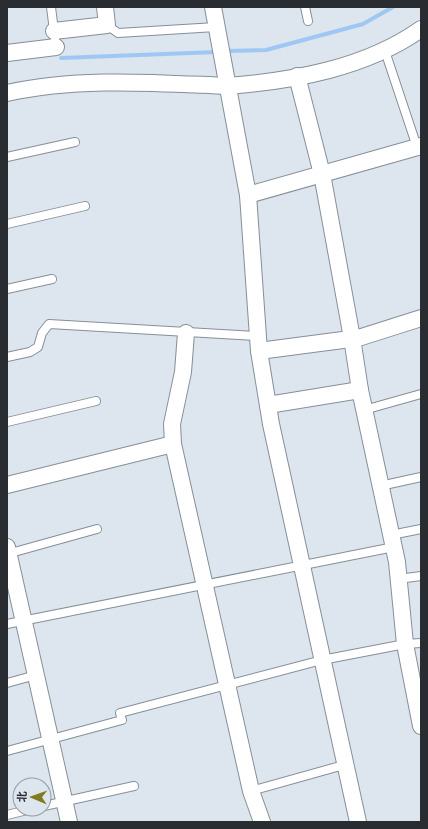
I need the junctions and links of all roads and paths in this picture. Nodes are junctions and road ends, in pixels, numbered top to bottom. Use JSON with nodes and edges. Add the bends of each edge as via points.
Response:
{"nodes":[{"id":1,"x":51,"y":7,"type":"edge"},
{"id":2,"x":105,"y":7,"type":"edge"},
{"id":3,"x":213,"y":7,"type":"edge"},
{"id":4,"x":305,"y":7,"type":"edge"},
{"id":5,"x":308,"y":21,"type":"dead end"},
{"id":6,"x":107,"y":25,"type":"junction"},
{"id":7,"x":421,"y":29,"type":"edge"},
{"id":8,"x":54,"y":31,"type":"junction"},
{"id":9,"x":217,"y":33,"type":"junction"},
{"id":10,"x":56,"y":47,"type":"joint"},
{"id":11,"x":385,"y":50,"type":"junction"},
{"id":12,"x":7,"y":53,"type":"edge"},
{"id":13,"x":297,"y":76,"type":"junction"},
{"id":14,"x":227,"y":86,"type":"junction"},
{"id":15,"x":7,"y":93,"type":"edge"},
{"id":16,"x":74,"y":142,"type":"dead end"},
{"id":17,"x":419,"y":147,"type":"edge"},
{"id":18,"x":7,"y":157,"type":"edge"},
{"id":19,"x":322,"y":174,"type":"junction"},
{"id":20,"x":248,"y":195,"type":"junction"},
{"id":21,"x":85,"y":206,"type":"dead end"},
{"id":22,"x":7,"y":224,"type":"edge"},
{"id":23,"x":52,"y":279,"type":"dead end"},
{"id":24,"x":7,"y":289,"type":"edge"},
{"id":25,"x":421,"y":318,"type":"edge"},
{"id":26,"x":186,"y":333,"type":"junction"},
{"id":27,"x":352,"y":338,"type":"junction"},
{"id":28,"x":258,"y":343,"type":"junction"},
{"id":29,"x":7,"y":358,"type":"edge"},
{"id":30,"x":360,"y":390,"type":"junction"},
{"id":31,"x":421,"y":394,"type":"edge"},
{"id":32,"x":96,"y":401,"type":"dead end"},
{"id":33,"x":268,"y":406,"type":"junction"},
{"id":34,"x":364,"y":410,"type":"junction"},
{"id":35,"x":7,"y":422,"type":"edge"},
{"id":36,"x":173,"y":444,"type":"junction"},
{"id":37,"x":421,"y":477,"type":"edge"},
{"id":38,"x":7,"y":485,"type":"edge"},
{"id":39,"x":380,"y":486,"type":"junction"},
{"id":40,"x":97,"y":529,"type":"dead end"},
{"id":41,"x":421,"y":529,"type":"edge"},
{"id":42,"x":392,"y":541,"type":"junction"},
{"id":43,"x":8,"y":551,"type":"edge"},
{"id":44,"x":303,"y":565,"type":"junction"},
{"id":45,"x":421,"y":576,"type":"edge"},
{"id":46,"x":398,"y":579,"type":"junction"},
{"id":47,"x":204,"y":584,"type":"junction"},
{"id":48,"x":24,"y":621,"type":"junction"},
{"id":49,"x":7,"y":624,"type":"edge"},
{"id":50,"x":421,"y":643,"type":"edge"},
{"id":51,"x":405,"y":644,"type":"junction"},
{"id":52,"x":322,"y":660,"type":"junction"},
{"id":53,"x":36,"y":676,"type":"junction"},
{"id":54,"x":7,"y":683,"type":"edge"},
{"id":55,"x":226,"y":686,"type":"junction"},
{"id":56,"x":421,"y":726,"type":"edge"},
{"id":57,"x":51,"y":740,"type":"junction"},
{"id":58,"x":7,"y":751,"type":"edge"},
{"id":59,"x":344,"y":765,"type":"junction"},
{"id":60,"x":134,"y":786,"type":"dead end"},
{"id":61,"x":251,"y":791,"type":"junction"},
{"id":62,"x":64,"y":801,"type":"junction"},
{"id":63,"x":52,"y":804,"type":"edge"},
{"id":64,"x":69,"y":822,"type":"edge"},
{"id":65,"x":262,"y":822,"type":"edge"},
{"id":66,"x":358,"y":822,"type":"edge"}],
"edges":[{"from":1,"to":8,"type":"lane"},
{"from":2,"to":6,"type":"street"},
{"from":3,"to":9,"type":"street"},
{"from":4,"to":5,"type":"lane"},
{"from":6,"to":8,"type":"street"},
{"from":6,"to":9,"type":"lane","via":[[118,33]]},
{"from":7,"to":11,"type":"street","via":[[405,41]]},
{"from":8,"to":10,"type":"lane"},
{"from":9,"to":14,"type":"street"},
{"from":10,"to":12,"type":"street"},
{"from":11,"to":13,"type":"street","via":[[347,64]]},
{"from":11,"to":17,"type":"lane"},
{"from":13,"to":14,"type":"street"},
{"from":13,"to":19,"type":"street"},
{"from":14,"to":15,"type":"street","via":[[122,81],[34,87]]},
{"from":14,"to":20,"type":"street"},
{"from":16,"to":18,"type":"lane"},
{"from":17,"to":19,"type":"street"},
{"from":19,"to":20,"type":"street"},
{"from":19,"to":27,"type":"street"},
{"from":20,"to":28,"type":"street"},
{"from":21,"to":22,"type":"lane"},
{"from":23,"to":24,"type":"lane"},
{"from":25,"to":27,"type":"street"},
{"from":26,"to":28,"type":"lane"},
{"from":26,"to":29,"type":"lane","via":[[49,324],[42,333],[38,347],[30,352]]},
{"from":26,"to":36,"type":"street","via":[[183,372],[172,424]]},
{"from":27,"to":28,"type":"street"},
{"from":27,"to":30,"type":"street"},
{"from":28,"to":33,"type":"street"},
{"from":30,"to":33,"type":"street"},
{"from":30,"to":34,"type":"street"},
{"from":31,"to":34,"type":"lane"},
{"from":32,"to":35,"type":"lane"},
{"from":33,"to":44,"type":"street"},
{"from":34,"to":39,"type":"street"},
{"from":36,"to":38,"type":"street"},
{"from":36,"to":47,"type":"street"},
{"from":37,"to":39,"type":"lane"},
{"from":39,"to":42,"type":"street"},
{"from":40,"to":43,"type":"lane"},
{"from":41,"to":42,"type":"lane"},
{"from":42,"to":44,"type":"lane"},
{"from":42,"to":46,"type":"street"},
{"from":43,"to":48,"type":"street"},
{"from":44,"to":47,"type":"lane"},
{"from":44,"to":52,"type":"street"},
{"from":45,"to":46,"type":"lane"},
{"from":46,"to":51,"type":"street"},
{"from":47,"to":48,"type":"lane"},
{"from":47,"to":55,"type":"street"},
{"from":48,"to":49,"type":"lane"},
{"from":48,"to":53,"type":"street"},
{"from":50,"to":51,"type":"lane"},
{"from":51,"to":52,"type":"lane"},
{"from":51,"to":56,"type":"street"},
{"from":52,"to":55,"type":"lane"},
{"from":52,"to":59,"type":"street"},
{"from":53,"to":54,"type":"lane"},
{"from":53,"to":57,"type":"street"},
{"from":55,"to":57,"type":"lane","via":[[120,713],[122,720]]},
{"from":55,"to":61,"type":"street"},
{"from":57,"to":58,"type":"lane"},
{"from":57,"to":62,"type":"street"},
{"from":59,"to":61,"type":"lane"},
{"from":59,"to":66,"type":"street"},
{"from":60,"to":62,"type":"lane"},
{"from":61,"to":65,"type":"street"},
{"from":62,"to":63,"type":"lane"},
{"from":62,"to":64,"type":"street"}]}
